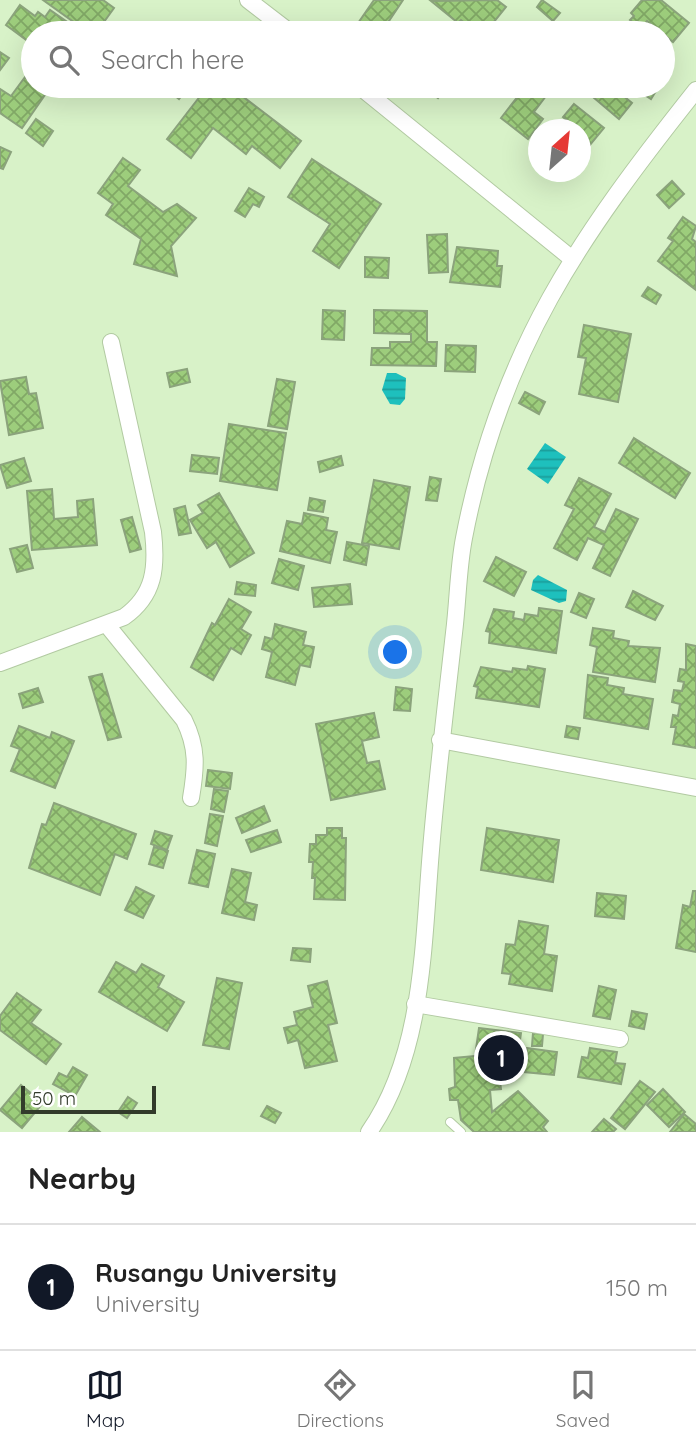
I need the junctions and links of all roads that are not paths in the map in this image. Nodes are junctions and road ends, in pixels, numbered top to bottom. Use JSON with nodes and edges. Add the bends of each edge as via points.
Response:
{"nodes":[{"id":1,"x":248,"y":0,"type":"edge"},
{"id":2,"x":276,"y":21,"type":"edge"},
{"id":3,"x":696,"y":90,"type":"edge"},
{"id":4,"x":374,"y":98,"type":"edge"},
{"id":5,"x":571,"y":258,"type":"junction"},
{"id":6,"x":111,"y":342,"type":"dead end"},
{"id":7,"x":107,"y":625,"type":"junction"},
{"id":8,"x":0,"y":663,"type":"edge"},
{"id":9,"x":440,"y":740,"type":"junction"},
{"id":10,"x":696,"y":788,"type":"edge"},
{"id":11,"x":191,"y":798,"type":"dead end"},
{"id":12,"x":415,"y":1004,"type":"junction"},
{"id":13,"x":620,"y":1039,"type":"dead end"},
{"id":14,"x":450,"y":1122,"type":"dead end"},
{"id":15,"x":371,"y":1131,"type":"edge"},
{"id":16,"x":461,"y":1132,"type":"edge"}],
"edges":[{"from":1,"to":2,"type":"street"},
{"from":3,"to":5,"type":"street"},
{"from":4,"to":5,"type":"street"},
{"from":5,"to":9,"type":"street","via":[[519,355],[477,474],[463,541]]},
{"from":6,"to":7,"type":"street","via":[[156,560],[153,579],[138,607]]},
{"from":7,"to":8,"type":"street"},
{"from":7,"to":11,"type":"street","via":[[192,736],[197,756]]},
{"from":9,"to":10,"type":"street"},
{"from":9,"to":12,"type":"street"},
{"from":12,"to":13,"type":"street"},
{"from":12,"to":15,"type":"street","via":[[398,1074]]},
{"from":14,"to":16,"type":"lane"}]}
